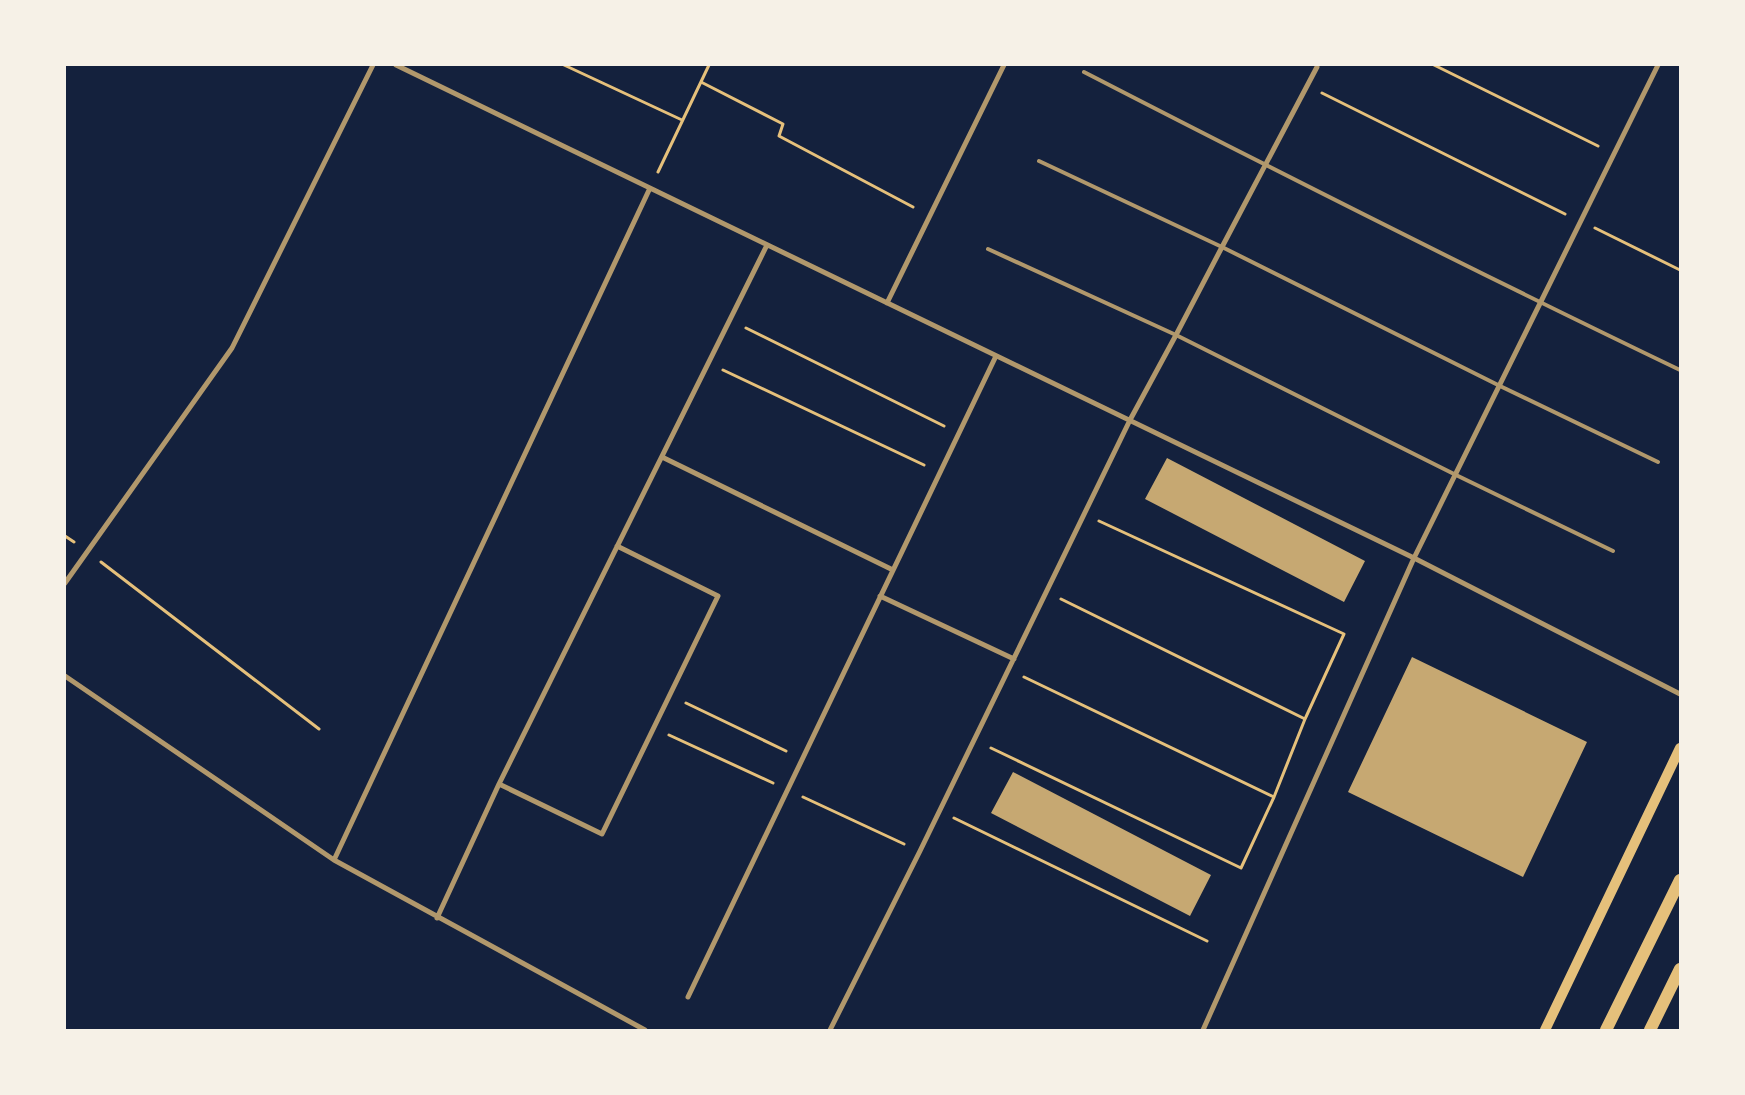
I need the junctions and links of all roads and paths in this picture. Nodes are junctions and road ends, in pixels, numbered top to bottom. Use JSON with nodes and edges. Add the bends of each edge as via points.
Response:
{"nodes":[{"id":1,"x":373,"y":65,"type":"edge"},
{"id":2,"x":396,"y":65,"type":"edge"},
{"id":3,"x":564,"y":65,"type":"edge"},
{"id":4,"x":709,"y":65,"type":"edge"},
{"id":5,"x":1004,"y":65,"type":"edge"},
{"id":6,"x":1434,"y":65,"type":"edge"},
{"id":7,"x":1658,"y":65,"type":"edge"},
{"id":8,"x":1318,"y":67,"type":"dead end"},
{"id":9,"x":1084,"y":72,"type":"dead end"},
{"id":10,"x":701,"y":82,"type":"junction"},
{"id":11,"x":1307,"y":86,"type":"junction"},
{"id":12,"x":682,"y":120,"type":"junction"},
{"id":13,"x":1614,"y":154,"type":"junction"},
{"id":14,"x":1039,"y":161,"type":"dead end"},
{"id":15,"x":1265,"y":165,"type":"junction"},
{"id":16,"x":650,"y":188,"type":"junction"},
{"id":17,"x":930,"y":216,"type":"junction"},
{"id":18,"x":1581,"y":222,"type":"junction"},
{"id":19,"x":767,"y":245,"type":"junction"},
{"id":20,"x":1222,"y":247,"type":"junction"},
{"id":21,"x":988,"y":249,"type":"dead end"},
{"id":22,"x":1680,"y":270,"type":"edge"},
{"id":23,"x":887,"y":303,"type":"junction"},
{"id":24,"x":1541,"y":303,"type":"junction"},
{"id":25,"x":730,"y":320,"type":"junction"},
{"id":26,"x":1176,"y":336,"type":"junction"},
{"id":27,"x":996,"y":356,"type":"junction"},
{"id":28,"x":708,"y":363,"type":"junction"},
{"id":29,"x":1680,"y":370,"type":"edge"},
{"id":30,"x":1500,"y":386,"type":"junction"},
{"id":31,"x":1130,"y":420,"type":"junction"},
{"id":32,"x":958,"y":433,"type":"junction"},
{"id":33,"x":662,"y":457,"type":"junction"},
{"id":34,"x":1658,"y":462,"type":"dead end"},
{"id":35,"x":940,"y":472,"type":"junction"},
{"id":36,"x":1456,"y":475,"type":"junction"},
{"id":37,"x":1084,"y":514,"type":"junction"},
{"id":38,"x":617,"y":546,"type":"junction"},
{"id":39,"x":88,"y":551,"type":"junction"},
{"id":40,"x":1613,"y":551,"type":"dead end"},
{"id":41,"x":1414,"y":558,"type":"junction"},
{"id":42,"x":893,"y":570,"type":"junction"},
{"id":43,"x":65,"y":584,"type":"edge"},
{"id":44,"x":1046,"y":592,"type":"junction"},
{"id":45,"x":880,"y":596,"type":"junction"},
{"id":46,"x":1014,"y":659,"type":"junction"},
{"id":47,"x":1009,"y":669,"type":"junction"},
{"id":48,"x":65,"y":676,"type":"edge"},
{"id":49,"x":1680,"y":694,"type":"edge"},
{"id":50,"x":669,"y":696,"type":"junction"},
{"id":51,"x":1305,"y":719,"type":"junction"},
{"id":52,"x":653,"y":728,"type":"junction"},
{"id":53,"x":319,"y":730,"type":"dead end"},
{"id":54,"x":974,"y":740,"type":"junction"},
{"id":55,"x":1680,"y":748,"type":"edge"},
{"id":56,"x":803,"y":758,"type":"junction"},
{"id":57,"x":1678,"y":758,"type":"edge"},
{"id":58,"x":499,"y":784,"type":"junction"},
{"id":59,"x":788,"y":790,"type":"junction"},
{"id":60,"x":1274,"y":797,"type":"junction"},
{"id":61,"x":940,"y":811,"type":"junction"},
{"id":62,"x":920,"y":851,"type":"junction"},
{"id":63,"x":334,"y":860,"type":"junction"},
{"id":64,"x":1680,"y":880,"type":"edge"},
{"id":65,"x":437,"y":918,"type":"junction"},
{"id":66,"x":1207,"y":941,"type":"dead end"},
{"id":67,"x":1680,"y":969,"type":"edge"},
{"id":68,"x":688,"y":997,"type":"dead end"},
{"id":69,"x":645,"y":1030,"type":"edge"},
{"id":70,"x":830,"y":1030,"type":"edge"},
{"id":71,"x":1203,"y":1030,"type":"edge"},
{"id":72,"x":1545,"y":1030,"type":"edge"},
{"id":73,"x":1606,"y":1030,"type":"edge"},
{"id":74,"x":1650,"y":1030,"type":"edge"}],
"edges":[{"from":1,"to":39,"type":"street","via":[[232,348]]},
{"from":2,"to":16,"type":"street"},
{"from":3,"to":12,"type":"path"},
{"from":4,"to":10,"type":"path"},
{"from":5,"to":17,"type":"street"},
{"from":6,"to":13,"type":"path"},
{"from":7,"to":13,"type":"street"},
{"from":8,"to":11,"type":"street"},
{"from":9,"to":15,"type":"lane"},
{"from":10,"to":12,"type":"path"},
{"from":10,"to":17,"type":"path","via":[[783,124],[778,136]]},
{"from":11,"to":15,"type":"street"},
{"from":11,"to":18,"type":"path"},
{"from":12,"to":16,"type":"path"},
{"from":13,"to":18,"type":"street"},
{"from":14,"to":20,"type":"lane"},
{"from":15,"to":20,"type":"street"},
{"from":15,"to":24,"type":"lane"},
{"from":16,"to":19,"type":"street"},
{"from":16,"to":63,"type":"street"},
{"from":17,"to":23,"type":"street"},
{"from":18,"to":22,"type":"path"},
{"from":18,"to":24,"type":"street"},
{"from":19,"to":23,"type":"street"},
{"from":19,"to":25,"type":"street"},
{"from":20,"to":26,"type":"street"},
{"from":20,"to":30,"type":"lane"},
{"from":21,"to":26,"type":"lane"},
{"from":23,"to":27,"type":"street"},
{"from":24,"to":29,"type":"lane"},
{"from":24,"to":30,"type":"street"},
{"from":25,"to":28,"type":"street"},
{"from":25,"to":32,"type":"path"},
{"from":26,"to":31,"type":"street"},
{"from":26,"to":36,"type":"lane"},
{"from":27,"to":31,"type":"street"},
{"from":27,"to":32,"type":"street"},
{"from":28,"to":33,"type":"street"},
{"from":28,"to":35,"type":"path"},
{"from":30,"to":34,"type":"lane"},
{"from":30,"to":36,"type":"street"},
{"from":31,"to":37,"type":"street"},
{"from":31,"to":41,"type":"street"},
{"from":32,"to":35,"type":"street"},
{"from":33,"to":38,"type":"street"},
{"from":33,"to":42,"type":"street"},
{"from":35,"to":42,"type":"street"},
{"from":36,"to":40,"type":"lane"},
{"from":36,"to":41,"type":"street"},
{"from":37,"to":44,"type":"street"},
{"from":37,"to":51,"type":"path","via":[[1344,634]]},
{"from":38,"to":50,"type":"street","via":[[718,596]]},
{"from":38,"to":58,"type":"street"},
{"from":39,"to":43,"type":"street"},
{"from":39,"to":53,"type":"path"},
{"from":41,"to":49,"type":"street"},
{"from":41,"to":71,"type":"street"},
{"from":42,"to":45,"type":"street"},
{"from":44,"to":46,"type":"street"},
{"from":44,"to":51,"type":"path"},
{"from":45,"to":46,"type":"street"},
{"from":45,"to":56,"type":"street"},
{"from":46,"to":47,"type":"street"},
{"from":47,"to":54,"type":"street"},
{"from":47,"to":60,"type":"path"},
{"from":48,"to":63,"type":"street"},
{"from":50,"to":52,"type":"street"},
{"from":50,"to":56,"type":"path"},
{"from":51,"to":60,"type":"path"},
{"from":52,"to":58,"type":"street","via":[[602,834]]},
{"from":52,"to":59,"type":"path"},
{"from":54,"to":60,"type":"path","via":[[1241,868]]},
{"from":54,"to":61,"type":"street"},
{"from":55,"to":57,"type":"main road"},
{"from":56,"to":59,"type":"street"},
{"from":57,"to":72,"type":"main road"},
{"from":58,"to":65,"type":"street"},
{"from":59,"to":62,"type":"path"},
{"from":59,"to":68,"type":"street"},
{"from":61,"to":62,"type":"street"},
{"from":61,"to":66,"type":"path"},
{"from":62,"to":70,"type":"street"},
{"from":63,"to":65,"type":"street"},
{"from":64,"to":73,"type":"main road"},
{"from":65,"to":69,"type":"street"},
{"from":67,"to":74,"type":"main road"}]}
